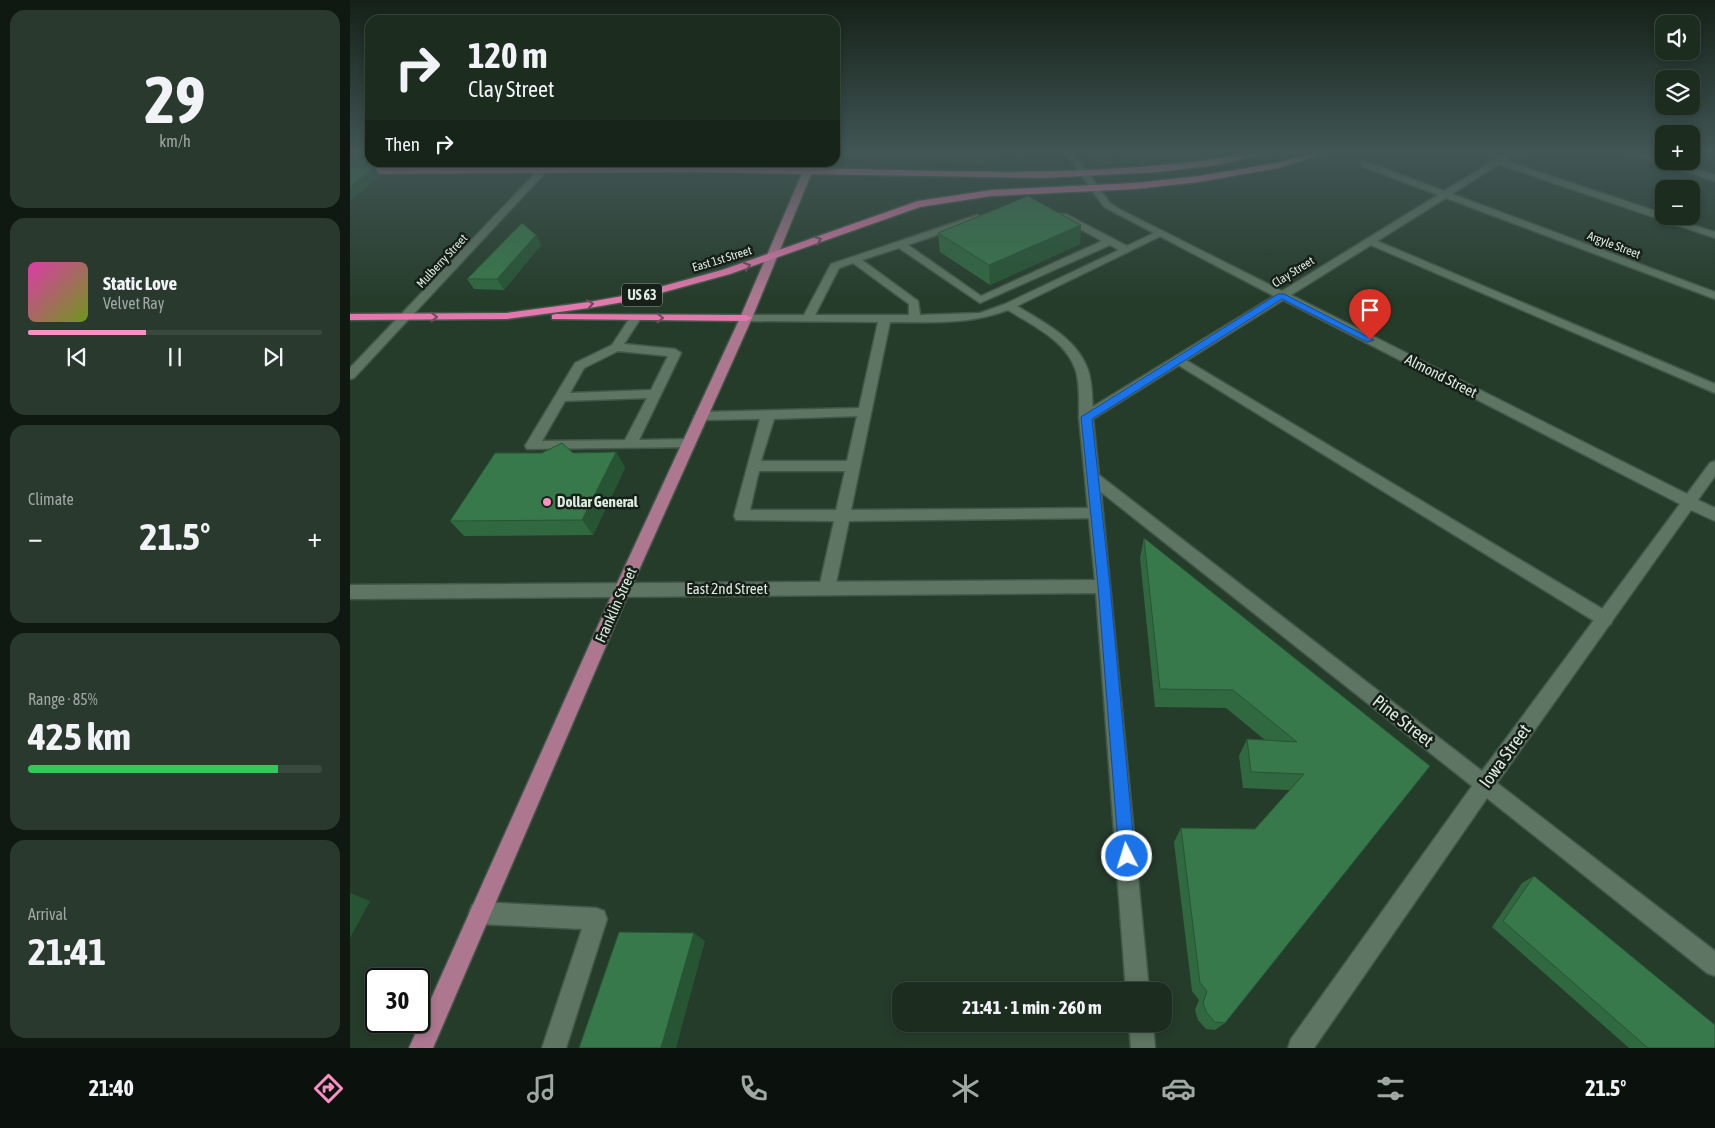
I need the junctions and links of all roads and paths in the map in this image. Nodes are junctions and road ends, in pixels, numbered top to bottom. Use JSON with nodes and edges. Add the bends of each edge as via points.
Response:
{"nodes":[{"id":1,"x":516,"y":200,"type":"edge"},
{"id":2,"x":796,"y":200,"type":"edge"},
{"id":3,"x":943,"y":200,"type":"edge"},
{"id":4,"x":1104,"y":200,"type":"edge"},
{"id":5,"x":1436,"y":200,"type":"edge"},
{"id":6,"x":1461,"y":200,"type":"edge"},
{"id":7,"x":1612,"y":200,"type":"edge"},
{"id":8,"x":1054,"y":212,"type":"edge"},
{"id":9,"x":989,"y":214,"type":"edge"},
{"id":10,"x":1160,"y":234,"type":"junction"},
{"id":11,"x":1715,"y":235,"type":"edge"},
{"id":12,"x":1110,"y":241,"type":"junction"},
{"id":13,"x":1370,"y":241,"type":"junction"},
{"id":14,"x":900,"y":244,"type":"junction"},
{"id":15,"x":1127,"y":250,"type":"junction"},
{"id":16,"x":773,"y":257,"type":"junction"},
{"id":17,"x":854,"y":259,"type":"junction"},
{"id":18,"x":1281,"y":296,"type":"junction"},
{"id":19,"x":1715,"y":296,"type":"edge"},
{"id":20,"x":980,"y":300,"type":"junction"},
{"id":21,"x":1009,"y":306,"type":"junction"},
{"id":22,"x":996,"y":312,"type":"junction"},
{"id":23,"x":507,"y":316,"type":"junction"},
{"id":24,"x":350,"y":317,"type":"edge"},
{"id":25,"x":407,"y":317,"type":"junction"},
{"id":26,"x":635,"y":318,"type":"junction"},
{"id":27,"x":746,"y":318,"type":"junction"},
{"id":28,"x":808,"y":318,"type":"junction"},
{"id":29,"x":885,"y":318,"type":"junction"},
{"id":30,"x":915,"y":319,"type":"junction"},
{"id":31,"x":616,"y":347,"type":"junction"},
{"id":32,"x":1179,"y":360,"type":"junction"},
{"id":33,"x":350,"y":375,"type":"edge"},
{"id":34,"x":1715,"y":389,"type":"edge"},
{"id":35,"x":656,"y":394,"type":"junction"},
{"id":36,"x":561,"y":397,"type":"junction"},
{"id":37,"x":865,"y":412,"type":"junction"},
{"id":38,"x":768,"y":415,"type":"junction"},
{"id":39,"x":701,"y":416,"type":"junction"},
{"id":40,"x":1086,"y":417,"type":"junction"},
{"id":41,"x":630,"y":444,"type":"junction"},
{"id":42,"x":688,"y":444,"type":"junction"},
{"id":43,"x":753,"y":466,"type":"junction"},
{"id":44,"x":853,"y":466,"type":"junction"},
{"id":45,"x":1715,"y":466,"type":"edge"},
{"id":46,"x":1092,"y":477,"type":"junction"},
{"id":47,"x":1689,"y":502,"type":"junction"},
{"id":48,"x":1096,"y":514,"type":"junction"},
{"id":49,"x":1715,"y":515,"type":"edge"},
{"id":50,"x":842,"y":516,"type":"junction"},
{"id":51,"x":1104,"y":586,"type":"junction"},
{"id":52,"x":827,"y":588,"type":"junction"},
{"id":53,"x":622,"y":590,"type":"junction"},
{"id":54,"x":350,"y":592,"type":"edge"},
{"id":55,"x":1604,"y":619,"type":"junction"},
{"id":56,"x":1484,"y":784,"type":"junction"},
{"id":57,"x":480,"y":913,"type":"junction"},
{"id":58,"x":1715,"y":965,"type":"edge"},
{"id":59,"x":1137,"y":982,"type":"edge"},
{"id":60,"x":1141,"y":1032,"type":"edge"},
{"id":61,"x":421,"y":1048,"type":"edge"},
{"id":62,"x":554,"y":1048,"type":"edge"},
{"id":63,"x":1142,"y":1048,"type":"edge"},
{"id":64,"x":1300,"y":1048,"type":"edge"}],
"edges":[{"from":1,"to":25,"type":"street","name":"Mulberry Street"},
{"from":2,"to":16,"type":"main road","name":"Franklin Street"},
{"from":16,"to":3,"type":"highway","name":"East 1st Street","number":"US 63","one_way":true,"via":[[854,225],[918,204]]},
{"from":4,"to":10,"type":"street","name":"Almond Street","via":[[1116,211]]},
{"from":5,"to":13,"type":"street","name":"Clay Street"},
{"from":6,"to":19,"type":"street","name":"Argyle Street"},
{"from":7,"to":11,"type":"street"},
{"from":8,"to":12,"type":"street"},
{"from":9,"to":14,"type":"street"},
{"from":10,"to":15,"type":"street"},
{"from":10,"to":18,"type":"street","name":"Almond Street"},
{"from":12,"to":15,"type":"street"},
{"from":12,"to":20,"type":"street"},
{"from":13,"to":18,"type":"street","name":"Clay Street"},
{"from":13,"to":34,"type":"street"},
{"from":14,"to":17,"type":"street"},
{"from":14,"to":20,"type":"street"},
{"from":15,"to":21,"type":"street"},
{"from":23,"to":16,"type":"highway","name":"East 1st Street","number":"US 63","one_way":true,"via":[[635,297]]},
{"from":16,"to":27,"type":"main road","name":"Franklin Street"},
{"from":17,"to":28,"type":"street","via":[[835,266]]},
{"from":17,"to":30,"type":"street","via":[[914,303]]},
{"from":18,"to":32,"type":"street","name":"Clay Street"},
{"from":18,"to":47,"type":"street","name":"Almond Street"},
{"from":20,"to":22,"type":"street"},
{"from":21,"to":22,"type":"street"},
{"from":21,"to":40,"type":"street","via":[[1073,352],[1082,373]]},
{"from":22,"to":30,"type":"street","via":[[971,318]]},
{"from":25,"to":23,"type":"highway","name":"East 1st Street","number":"US 63","one_way":true},
{"from":23,"to":26,"type":"highway"},
{"from":24,"to":25,"type":"highway","name":"East 1st Street","number":"US 63"},
{"from":25,"to":33,"type":"street","name":"Mulberry Street"},
{"from":26,"to":27,"type":"highway","one_way":true},
{"from":26,"to":31,"type":"street"},
{"from":27,"to":28,"type":"street"},
{"from":27,"to":39,"type":"main road","name":"Franklin Street"},
{"from":28,"to":29,"type":"street"},
{"from":29,"to":30,"type":"street"},
{"from":29,"to":37,"type":"street"},
{"from":31,"to":35,"type":"street","via":[[675,353]]},
{"from":31,"to":36,"type":"street","via":[[579,366]]},
{"from":32,"to":40,"type":"street","name":"Clay Street"},
{"from":32,"to":55,"type":"street"},
{"from":35,"to":36,"type":"street"},
{"from":35,"to":41,"type":"street"},
{"from":36,"to":41,"type":"street","via":[[532,446]]},
{"from":37,"to":38,"type":"street"},
{"from":37,"to":44,"type":"street"},
{"from":38,"to":39,"type":"street"},
{"from":38,"to":43,"type":"street"},
{"from":39,"to":42,"type":"main road","name":"Franklin Street"},
{"from":40,"to":46,"type":"street"},
{"from":41,"to":42,"type":"street"},
{"from":42,"to":53,"type":"main road","name":"Franklin Street"},
{"from":43,"to":44,"type":"street"},
{"from":43,"to":50,"type":"street","via":[[741,516]]},
{"from":44,"to":50,"type":"street"},
{"from":45,"to":47,"type":"street","name":"Iowa Street"},
{"from":46,"to":48,"type":"street"},
{"from":46,"to":56,"type":"street","name":"Pine Street"},
{"from":47,"to":49,"type":"street","name":"Almond Street"},
{"from":47,"to":55,"type":"street","name":"Iowa Street"},
{"from":48,"to":50,"type":"street"},
{"from":48,"to":51,"type":"street"},
{"from":50,"to":52,"type":"street"},
{"from":51,"to":52,"type":"street","name":"East 2nd Street"},
{"from":51,"to":59,"type":"street"},
{"from":52,"to":53,"type":"street","name":"East 2nd Street"},
{"from":53,"to":54,"type":"street","name":"East 2nd Street"},
{"from":53,"to":57,"type":"main road","name":"Franklin Street"},
{"from":55,"to":56,"type":"street","name":"Iowa Street"},
{"from":56,"to":58,"type":"street","name":"Pine Street"},
{"from":56,"to":64,"type":"street","name":"Iowa Street"},
{"from":57,"to":61,"type":"main road","name":"Franklin Street"},
{"from":57,"to":62,"type":"street","via":[[596,919]]},
{"from":60,"to":63,"type":"street"}]}
